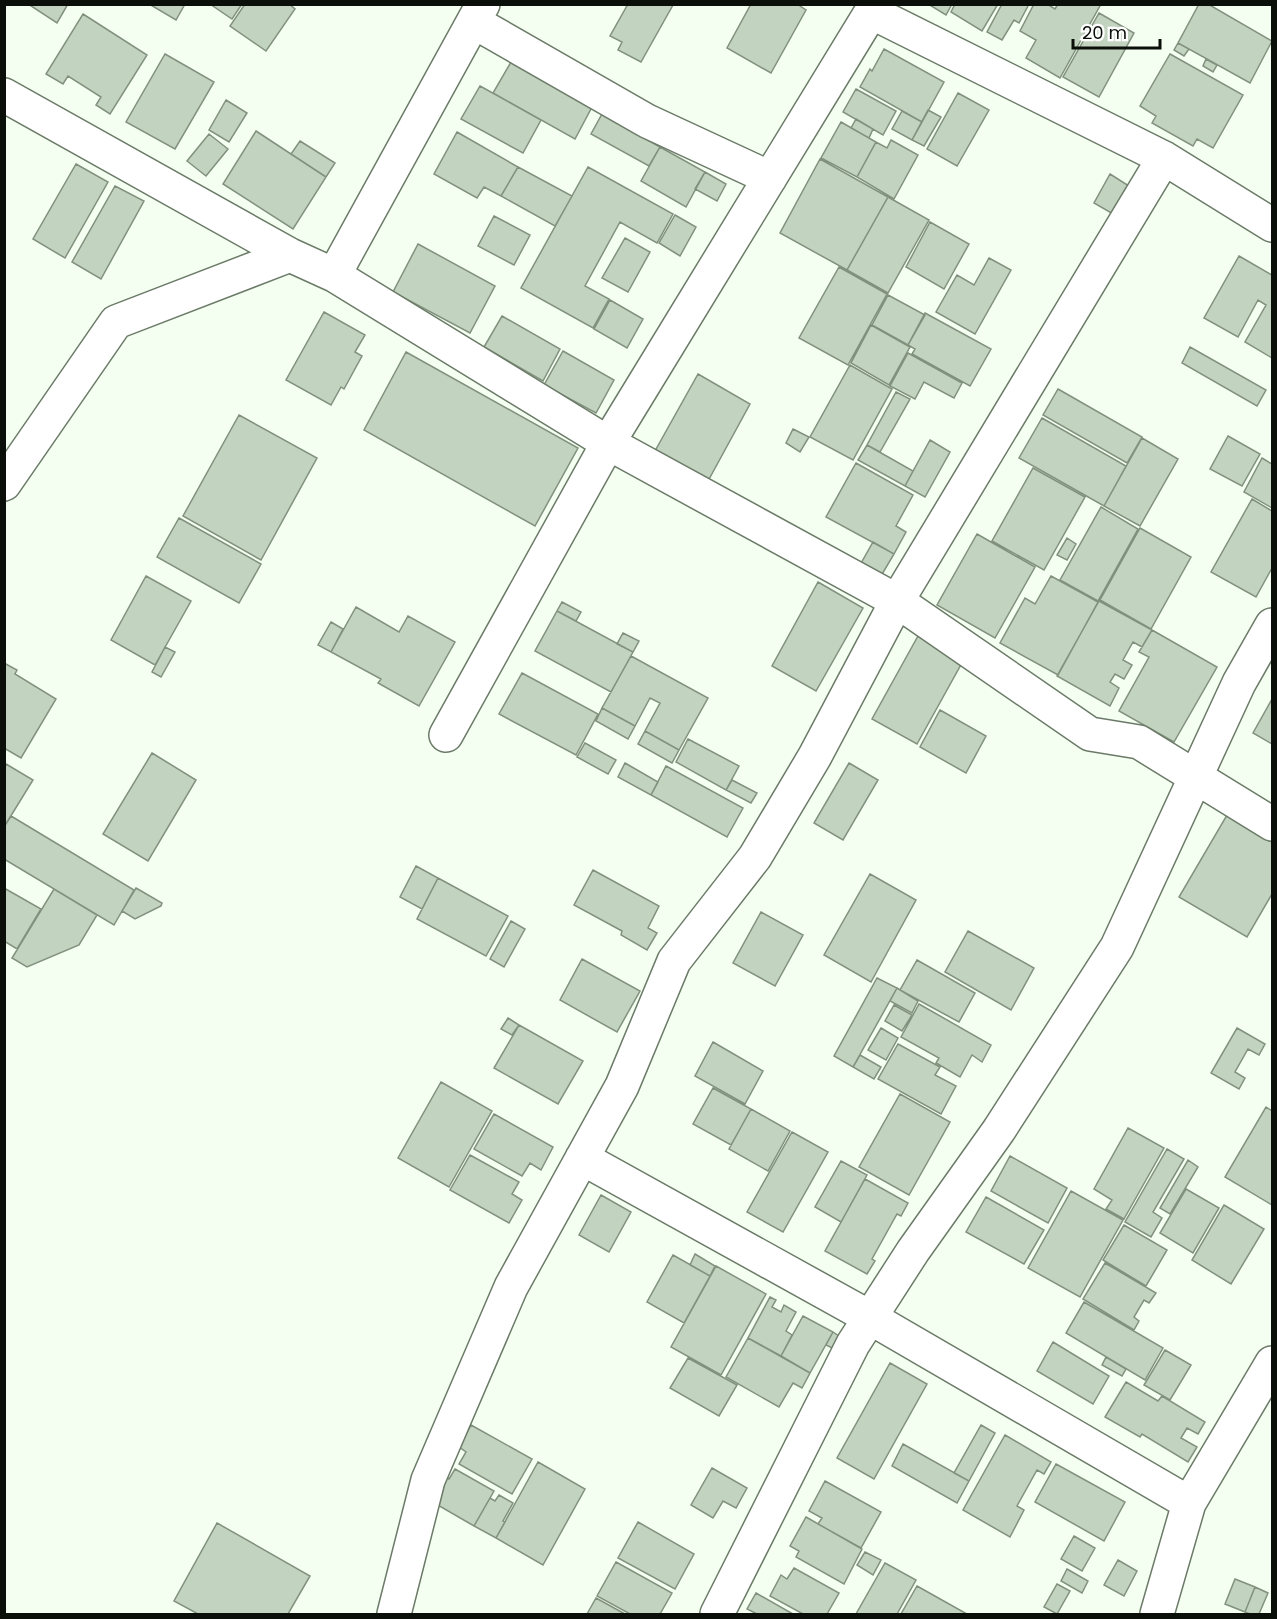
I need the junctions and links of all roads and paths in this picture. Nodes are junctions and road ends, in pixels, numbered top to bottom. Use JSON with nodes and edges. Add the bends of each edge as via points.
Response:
{"nodes":[{"id":1,"x":873,"y":8,"type":"edge"},
{"id":2,"x":478,"y":13,"type":"edge"},
{"id":3,"x":4,"y":95,"type":"edge"},
{"id":4,"x":1164,"y":158,"type":"junction"},
{"id":5,"x":770,"y":178,"type":"junction"},
{"id":6,"x":1272,"y":225,"type":"edge"},
{"id":7,"x":290,"y":255,"type":"junction"},
{"id":8,"x":334,"y":275,"type":"junction"},
{"id":9,"x":608,"y":443,"type":"junction"},
{"id":10,"x":4,"y":484,"type":"edge"},
{"id":11,"x":897,"y":601,"type":"junction"},
{"id":12,"x":1272,"y":625,"type":"edge"},
{"id":13,"x":446,"y":735,"type":"dead end"},
{"id":14,"x":1196,"y":776,"type":"junction"},
{"id":15,"x":1272,"y":824,"type":"edge"},
{"id":16,"x":582,"y":1158,"type":"junction"},
{"id":17,"x":869,"y":1317,"type":"junction"},
{"id":18,"x":1272,"y":1363,"type":"edge"},
{"id":19,"x":1189,"y":1503,"type":"junction"},
{"id":20,"x":394,"y":1614,"type":"edge"},
{"id":21,"x":717,"y":1614,"type":"edge"},
{"id":22,"x":1157,"y":1614,"type":"edge"}],
"edges":[{"from":1,"to":4,"type":"street"},
{"from":1,"to":5,"type":"street"},
{"from":2,"to":5,"type":"street","via":[[647,121]]},
{"from":2,"to":8,"type":"street"},
{"from":3,"to":7,"type":"street"},
{"from":4,"to":6,"type":"street"},
{"from":4,"to":11,"type":"street"},
{"from":5,"to":9,"type":"street"},
{"from":7,"to":8,"type":"street"},
{"from":7,"to":10,"type":"street","via":[[116,322]]},
{"from":8,"to":9,"type":"street"},
{"from":9,"to":11,"type":"street"},
{"from":9,"to":13,"type":"street"},
{"from":11,"to":14,"type":"street","via":[[1090,734],[1139,742]]},
{"from":11,"to":16,"type":"street","via":[[816,756],[755,857],[674,962],[622,1086]]},
{"from":12,"to":14,"type":"street","via":[[1239,683]]},
{"from":14,"to":15,"type":"street"},
{"from":14,"to":17,"type":"street","via":[[1117,947],[999,1130]]},
{"from":16,"to":17,"type":"street"},
{"from":16,"to":20,"type":"street","via":[[511,1287],[428,1480]]},
{"from":17,"to":19,"type":"street"},
{"from":17,"to":21,"type":"street"},
{"from":18,"to":19,"type":"street"},
{"from":19,"to":22,"type":"street"}]}
